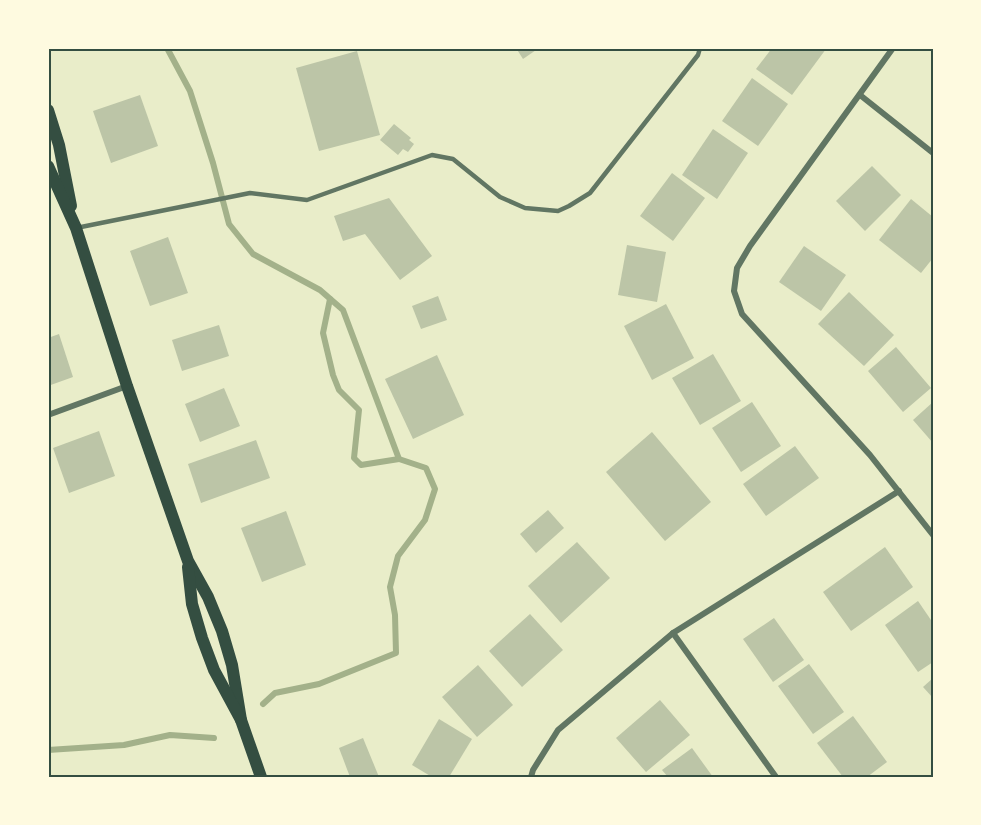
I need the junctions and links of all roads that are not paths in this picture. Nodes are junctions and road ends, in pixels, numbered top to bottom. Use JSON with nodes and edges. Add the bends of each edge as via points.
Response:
{"nodes":[{"id":1,"x":700,"y":48,"type":"edge"},
{"id":2,"x":893,"y":48,"type":"edge"},
{"id":3,"x":860,"y":95,"type":"junction"},
{"id":4,"x":48,"y":110,"type":"edge"},
{"id":5,"x":933,"y":153,"type":"edge"},
{"id":6,"x":48,"y":166,"type":"edge"},
{"id":7,"x":76,"y":228,"type":"junction"},
{"id":8,"x":127,"y":386,"type":"junction"},
{"id":9,"x":48,"y":415,"type":"edge"},
{"id":10,"x":899,"y":491,"type":"junction"},
{"id":11,"x":933,"y":535,"type":"edge"},
{"id":12,"x":188,"y":561,"type":"junction"},
{"id":13,"x":673,"y":633,"type":"junction"},
{"id":14,"x":241,"y":720,"type":"junction"},
{"id":15,"x":261,"y":777,"type":"edge"},
{"id":16,"x":531,"y":777,"type":"edge"},
{"id":17,"x":776,"y":777,"type":"edge"}],
"edges":[{"from":1,"to":7,"type":"lane","via":[[590,193],[558,210],[525,208],[500,197],[453,159],[432,155],[307,200],[250,193]]},
{"from":2,"to":3,"type":"street"},
{"from":3,"to":5,"type":"street"},
{"from":3,"to":10,"type":"street","via":[[750,246],[737,268],[734,291],[742,314]]},
{"from":4,"to":7,"type":"main road"},
{"from":6,"to":7,"type":"main road"},
{"from":7,"to":8,"type":"main road"},
{"from":8,"to":9,"type":"street"},
{"from":8,"to":12,"type":"main road"},
{"from":10,"to":11,"type":"street"},
{"from":10,"to":13,"type":"street"},
{"from":12,"to":14,"type":"main road","via":[[222,631]]},
{"from":12,"to":14,"type":"main road","via":[[192,604],[202,638]]},
{"from":13,"to":16,"type":"street","via":[[558,730]]},
{"from":13,"to":17,"type":"street"},
{"from":14,"to":15,"type":"main road"}]}
